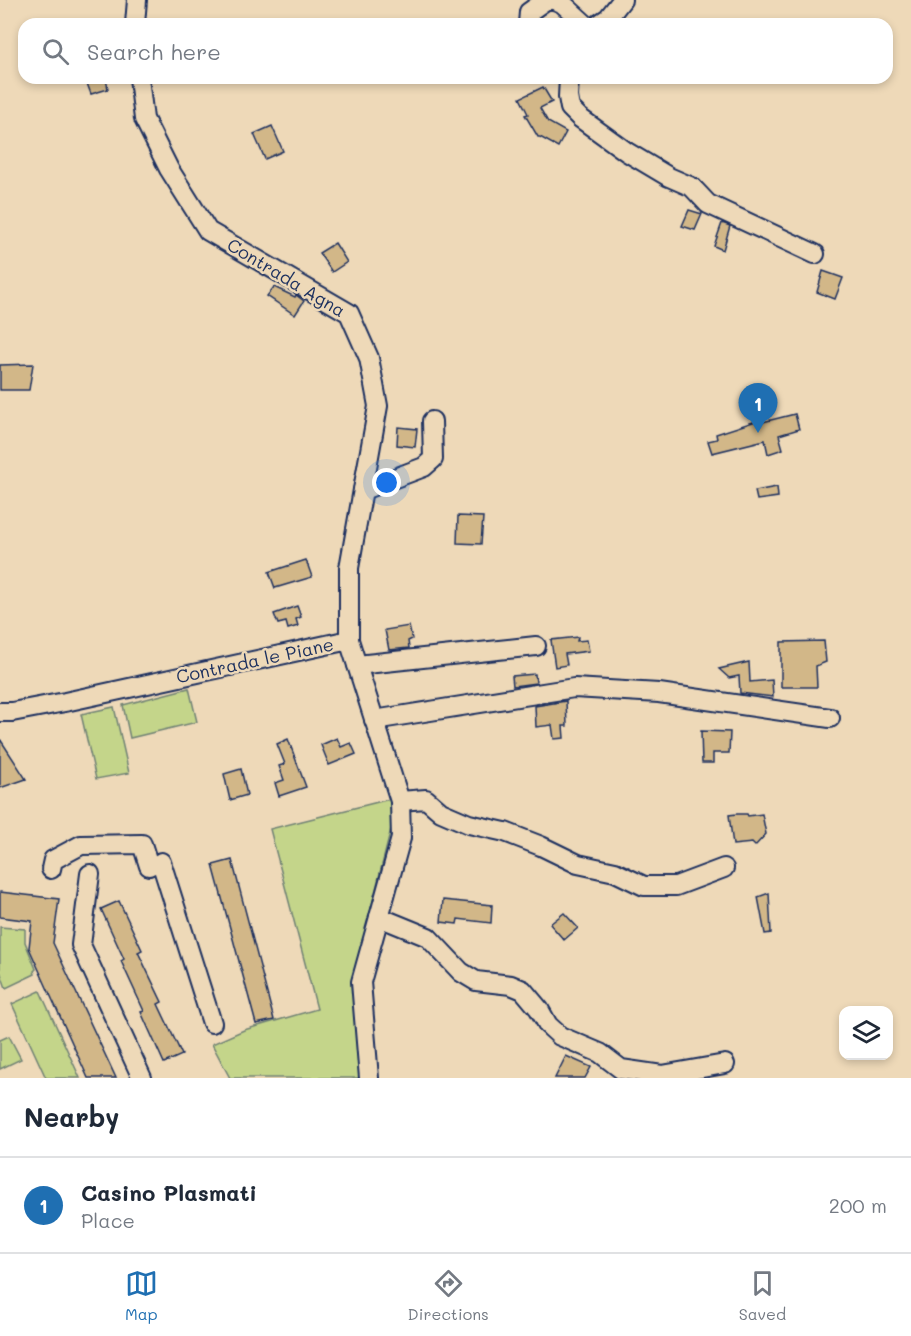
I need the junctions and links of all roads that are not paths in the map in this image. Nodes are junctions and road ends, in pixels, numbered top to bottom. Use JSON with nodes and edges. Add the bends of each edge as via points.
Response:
{"nodes":[{"id":1,"x":137,"y":0,"type":"edge"},
{"id":2,"x":552,"y":0,"type":"edge"},
{"id":3,"x":622,"y":0,"type":"edge"},
{"id":4,"x":136,"y":18,"type":"edge"},
{"id":5,"x":528,"y":18,"type":"edge"},
{"id":6,"x":578,"y":18,"type":"edge"},
{"id":7,"x":608,"y":18,"type":"edge"},
{"id":8,"x":140,"y":84,"type":"edge"},
{"id":9,"x":569,"y":84,"type":"edge"},
{"id":10,"x":815,"y":254,"type":"dead end"},
{"id":11,"x":432,"y":421,"type":"dead end"},
{"id":12,"x":363,"y":490,"type":"junction"},
{"id":13,"x":349,"y":640,"type":"junction"},
{"id":14,"x":536,"y":646,"type":"dead end"},
{"id":15,"x":357,"y":665,"type":"junction"},
{"id":16,"x":0,"y":712,"type":"edge"},
{"id":17,"x":830,"y":718,"type":"dead end"},
{"id":18,"x":374,"y":720,"type":"junction"},
{"id":19,"x":400,"y":801,"type":"junction"},
{"id":20,"x":51,"y":868,"type":"dead end"},
{"id":21,"x":724,"y":868,"type":"dead end"},
{"id":22,"x":90,"y":874,"type":"dead end"},
{"id":23,"x":379,"y":917,"type":"junction"},
{"id":24,"x":212,"y":1023,"type":"dead end"},
{"id":25,"x":725,"y":1064,"type":"dead end"},
{"id":26,"x":142,"y":1078,"type":"edge"},
{"id":27,"x":369,"y":1078,"type":"edge"}],
"edges":[{"from":1,"to":4,"type":"street"},
{"from":2,"to":5,"type":"street","via":[[529,12]]},
{"from":2,"to":6,"type":"street","via":[[562,3]]},
{"from":3,"to":7,"type":"street"},
{"from":8,"to":12,"type":"street","name":"Contrada Agna","via":[[144,119],[169,169],[208,231],[349,313],[369,358],[378,406]]},
{"from":9,"to":10,"type":"street","via":[[570,108],[580,118],[651,167],[692,187],[708,204]]},
{"from":11,"to":12,"type":"street","via":[[433,459],[424,468]]},
{"from":12,"to":13,"type":"street","name":"Contrada Agna","via":[[349,568]]},
{"from":13,"to":15,"type":"street","name":"Contrada le Piane"},
{"from":13,"to":16,"type":"street","name":"Contrada le Piane","via":[[65,702]]},
{"from":14,"to":15,"type":"street"},
{"from":15,"to":18,"type":"street","name":"Contrada le Piane"},
{"from":17,"to":18,"type":"street","via":[[659,693],[574,688]]},
{"from":18,"to":19,"type":"street","name":"Contrada le Piane"},
{"from":19,"to":21,"type":"street","via":[[426,799],[441,812],[469,824],[505,832],[578,864],[615,872],[644,886],[676,886]]},
{"from":19,"to":23,"type":"street","name":"Contrada le Piane","via":[[401,838]]},
{"from":20,"to":24,"type":"street","via":[[53,860],[81,845],[142,844],[155,864]]},
{"from":22,"to":26,"type":"street","via":[[81,945]]},
{"from":23,"to":25,"type":"street","via":[[428,937],[461,972],[476,981],[523,990],[560,1036],[600,1053],[621,1068],[662,1075]]},
{"from":23,"to":27,"type":"street","name":"Contrada le Piane","via":[[361,982]]}]}
